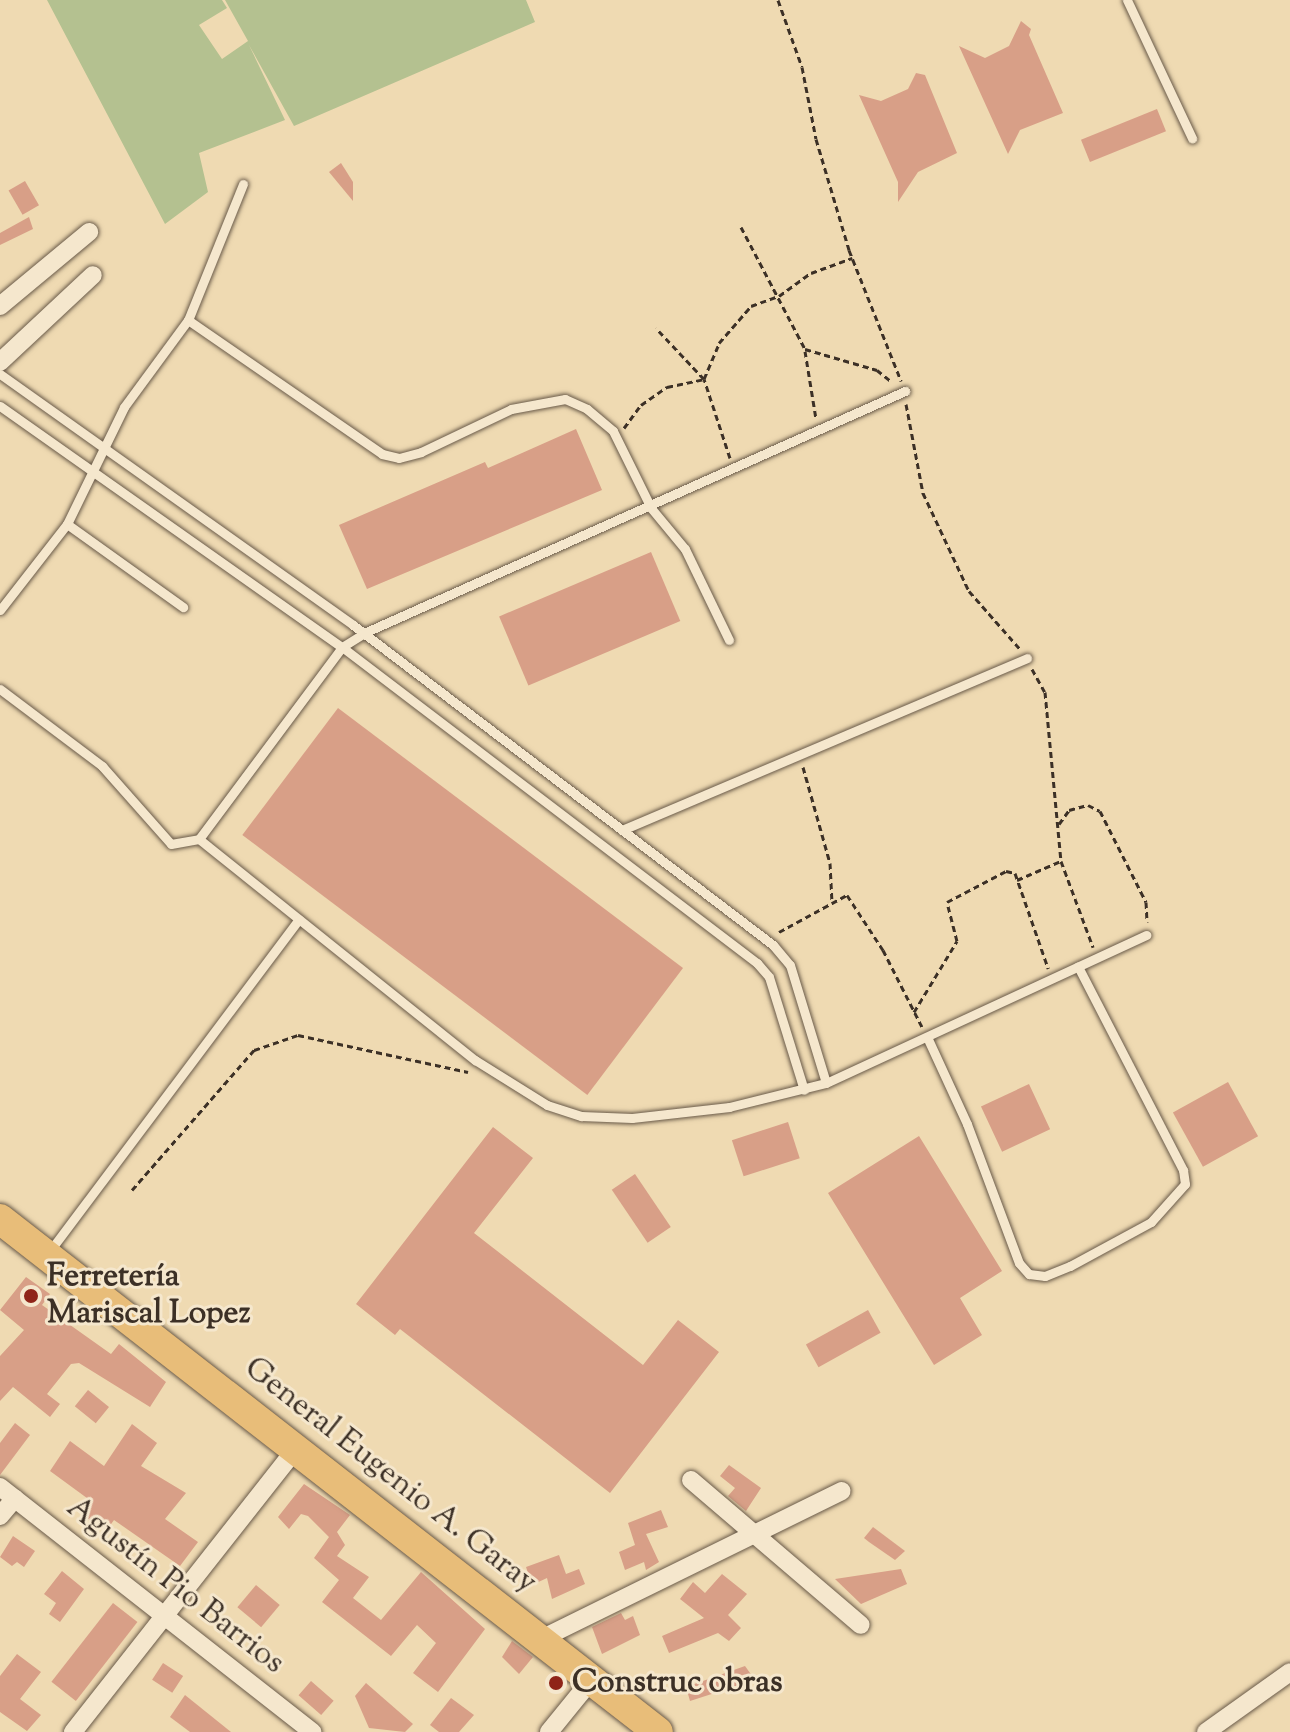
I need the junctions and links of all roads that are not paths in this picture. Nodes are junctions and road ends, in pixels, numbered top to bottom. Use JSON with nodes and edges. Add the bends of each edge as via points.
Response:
{"nodes":[{"id":1,"x":1127,"y":0,"type":"edge"},
{"id":2,"x":1192,"y":138,"type":"dead end"},
{"id":3,"x":243,"y":184,"type":"dead end"},
{"id":4,"x":89,"y":232,"type":"dead end"},
{"id":5,"x":93,"y":275,"type":"dead end"},
{"id":6,"x":0,"y":306,"type":"edge"},
{"id":7,"x":188,"y":320,"type":"junction"},
{"id":8,"x":0,"y":362,"type":"edge"},
{"id":9,"x":0,"y":374,"type":"edge"},
{"id":10,"x":905,"y":391,"type":"road end"},
{"id":11,"x":0,"y":406,"type":"edge"},
{"id":12,"x":105,"y":450,"type":"junction"},
{"id":13,"x":95,"y":473,"type":"junction"},
{"id":14,"x":651,"y":508,"type":"junction"},
{"id":15,"x":67,"y":524,"type":"junction"},
{"id":16,"x":183,"y":607,"type":"dead end"},
{"id":17,"x":0,"y":610,"type":"edge"},
{"id":18,"x":364,"y":633,"type":"junction"},
{"id":19,"x":729,"y":640,"type":"dead end"},
{"id":20,"x":342,"y":647,"type":"junction"},
{"id":21,"x":1027,"y":658,"type":"road end"},
{"id":22,"x":0,"y":689,"type":"edge"},
{"id":23,"x":622,"y":830,"type":"junction"},
{"id":24,"x":199,"y":839,"type":"junction"},
{"id":25,"x":299,"y":919,"type":"junction"},
{"id":26,"x":1147,"y":935,"type":"road end"},
{"id":27,"x":1078,"y":967,"type":"junction"},
{"id":28,"x":927,"y":1037,"type":"junction"},
{"id":29,"x":826,"y":1083,"type":"junction"},
{"id":30,"x":804,"y":1090,"type":"junction"},
{"id":31,"x":0,"y":1219,"type":"edge"},
{"id":32,"x":47,"y":1255,"type":"junction"},
{"id":33,"x":296,"y":1449,"type":"junction"},
{"id":34,"x":691,"y":1480,"type":"dead end"},
{"id":35,"x":842,"y":1491,"type":"dead end"},
{"id":36,"x":7,"y":1492,"type":"edge"},
{"id":37,"x":0,"y":1516,"type":"edge"},
{"id":38,"x":753,"y":1535,"type":"junction"},
{"id":39,"x":165,"y":1616,"type":"junction"},
{"id":40,"x":861,"y":1625,"type":"dead end"},
{"id":41,"x":541,"y":1639,"type":"junction"},
{"id":42,"x":1290,"y":1672,"type":"edge"},
{"id":43,"x":592,"y":1679,"type":"junction"},
{"id":44,"x":310,"y":1731,"type":"edge"},
{"id":45,"x":73,"y":1732,"type":"edge"},
{"id":46,"x":549,"y":1732,"type":"edge"},
{"id":47,"x":658,"y":1732,"type":"edge"},
{"id":48,"x":1206,"y":1732,"type":"edge"}],
"edges":[{"from":1,"to":2,"type":"lane"},
{"from":3,"to":7,"type":"lane"},
{"from":4,"to":6,"type":"street"},
{"from":5,"to":8,"type":"street"},
{"from":7,"to":12,"type":"lane","via":[[124,407]]},
{"from":7,"to":14,"type":"lane","via":[[283,381],[310,407],[382,454],[399,458],[511,409],[565,399],[613,431]]},
{"from":9,"to":12,"type":"lane"},
{"from":10,"to":14,"type":"lane"},
{"from":11,"to":13,"type":"lane"},
{"from":12,"to":13,"type":"lane"},
{"from":12,"to":18,"type":"lane"},
{"from":13,"to":15,"type":"lane"},
{"from":13,"to":20,"type":"lane"},
{"from":14,"to":18,"type":"lane"},
{"from":14,"to":19,"type":"lane","via":[[685,549]]},
{"from":15,"to":16,"type":"lane"},
{"from":15,"to":17,"type":"lane"},
{"from":18,"to":20,"type":"lane"},
{"from":18,"to":23,"type":"lane"},
{"from":20,"to":24,"type":"lane"},
{"from":20,"to":30,"type":"lane","via":[[757,963],[769,977]]},
{"from":21,"to":23,"type":"lane"},
{"from":22,"to":24,"type":"lane","via":[[102,766],[171,844]]},
{"from":23,"to":29,"type":"lane","via":[[765,939],[790,965]]},
{"from":24,"to":25,"type":"lane"},
{"from":25,"to":30,"type":"lane","via":[[500,1075],[547,1105],[581,1116],[632,1118],[729,1107]]},
{"from":25,"to":32,"type":"lane"},
{"from":26,"to":27,"type":"lane"},
{"from":27,"to":28,"type":"lane"},
{"from":27,"to":28,"type":"lane","via":[[1183,1170],[1185,1184],[1151,1222],[1070,1266],[1045,1276],[1029,1274],[1019,1263],[967,1124]]},
{"from":28,"to":29,"type":"lane"},
{"from":29,"to":30,"type":"lane"},
{"from":31,"to":32,"type":"main road","name":"General Eugenio A. Garay"},
{"from":32,"to":33,"type":"main road","name":"General Eugenio A. Garay"},
{"from":33,"to":39,"type":"street"},
{"from":33,"to":41,"type":"main road","name":"General Eugenio A. Garay"},
{"from":34,"to":38,"type":"street"},
{"from":35,"to":38,"type":"street"},
{"from":36,"to":37,"type":"street"},
{"from":36,"to":39,"type":"street","name":"Agustín Pio Barrios"},
{"from":38,"to":40,"type":"street"},
{"from":38,"to":41,"type":"street"},
{"from":39,"to":44,"type":"street","name":"Agustín Pio Barrios"},
{"from":39,"to":45,"type":"street"},
{"from":41,"to":43,"type":"main road","name":"General Eugenio A. Garay"},
{"from":42,"to":48,"type":"street"},
{"from":43,"to":46,"type":"street"},
{"from":43,"to":47,"type":"main road","name":"General Eugenio A. Garay"}]}
